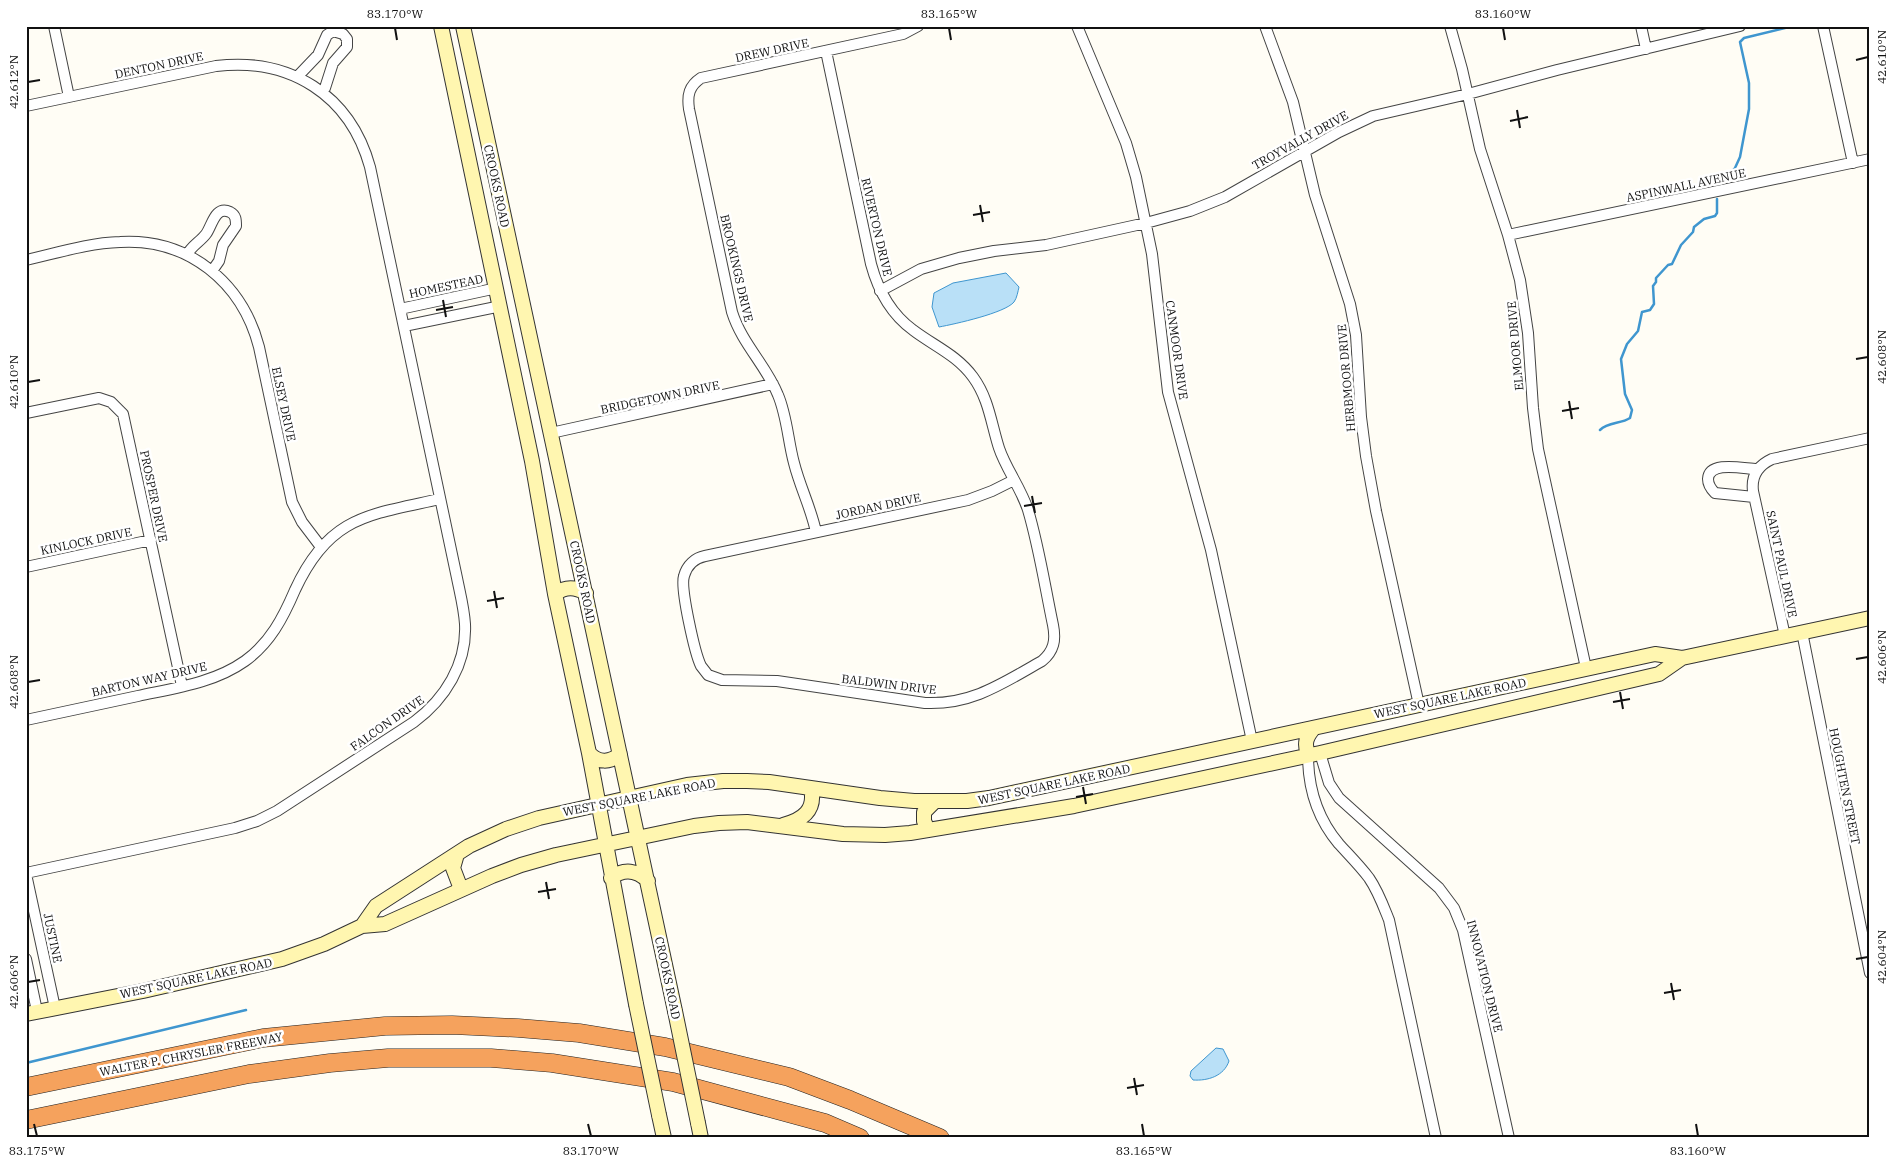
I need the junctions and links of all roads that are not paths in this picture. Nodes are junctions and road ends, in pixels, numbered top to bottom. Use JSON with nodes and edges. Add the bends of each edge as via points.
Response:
{"nodes":[{"id":1,"x":54,"y":26,"type":"edge"},
{"id":2,"x":441,"y":26,"type":"edge"},
{"id":3,"x":464,"y":26,"type":"edge"},
{"id":4,"x":918,"y":26,"type":"edge"},
{"id":5,"x":1077,"y":26,"type":"edge"},
{"id":6,"x":1265,"y":26,"type":"edge"},
{"id":7,"x":1450,"y":26,"type":"edge"},
{"id":8,"x":1641,"y":26,"type":"edge"},
{"id":9,"x":1740,"y":26,"type":"edge"},
{"id":10,"x":1823,"y":26,"type":"edge"},
{"id":11,"x":1646,"y":49,"type":"junction"},
{"id":12,"x":826,"y":51,"type":"junction"},
{"id":13,"x":298,"y":77,"type":"junction"},
{"id":14,"x":691,"y":87,"type":"joint"},
{"id":15,"x":322,"y":92,"type":"junction"},
{"id":16,"x":1468,"y":94,"type":"junction"},
{"id":17,"x":69,"y":97,"type":"junction"},
{"id":18,"x":26,"y":106,"type":"edge"},
{"id":19,"x":1305,"y":151,"type":"junction"},
{"id":20,"x":1870,"y":159,"type":"edge"},
{"id":21,"x":1852,"y":163,"type":"junction"},
{"id":22,"x":1146,"y":223,"type":"junction"},
{"id":23,"x":1508,"y":235,"type":"junction"},
{"id":24,"x":187,"y":255,"type":"junction"},
{"id":25,"x":26,"y":260,"type":"edge"},
{"id":26,"x":212,"y":271,"type":"junction"},
{"id":27,"x":497,"y":288,"type":"junction"},
{"id":28,"x":880,"y":290,"type":"junction"},
{"id":29,"x":520,"y":292,"type":"junction"},
{"id":30,"x":501,"y":306,"type":"junction"},
{"id":31,"x":400,"y":309,"type":"junction"},
{"id":32,"x":404,"y":326,"type":"junction"},
{"id":33,"x":773,"y":384,"type":"junction"},
{"id":34,"x":26,"y":413,"type":"edge"},
{"id":35,"x":526,"y":435,"type":"junction"},
{"id":36,"x":552,"y":435,"type":"junction"},
{"id":37,"x":1870,"y":438,"type":"edge"},
{"id":38,"x":1758,"y":469,"type":"junction"},
{"id":39,"x":1014,"y":480,"type":"junction"},
{"id":40,"x":1754,"y":497,"type":"junction"},
{"id":41,"x":440,"y":499,"type":"junction"},
{"id":42,"x":816,"y":532,"type":"junction"},
{"id":43,"x":151,"y":540,"type":"junction"},
{"id":44,"x":320,"y":547,"type":"junction"},
{"id":45,"x":26,"y":567,"type":"edge"},
{"id":46,"x":586,"y":593,"type":"junction"},
{"id":47,"x":555,"y":594,"type":"junction"},
{"id":48,"x":1870,"y":618,"type":"edge"},
{"id":49,"x":1802,"y":632,"type":"junction"},
{"id":50,"x":1785,"y":636,"type":"junction"},
{"id":51,"x":1682,"y":658,"type":"junction"},
{"id":52,"x":1626,"y":660,"type":"junction"},
{"id":53,"x":1586,"y":668,"type":"junction"},
{"id":54,"x":708,"y":675,"type":"joint"},
{"id":55,"x":1624,"y":682,"type":"junction"},
{"id":56,"x":182,"y":686,"type":"junction"},
{"id":57,"x":1419,"y":705,"type":"junction"},
{"id":58,"x":26,"y":720,"type":"edge"},
{"id":59,"x":1314,"y":728,"type":"junction"},
{"id":60,"x":1252,"y":741,"type":"junction"},
{"id":61,"x":589,"y":753,"type":"junction"},
{"id":62,"x":620,"y":754,"type":"junction"},
{"id":63,"x":1314,"y":754,"type":"junction"},
{"id":64,"x":1133,"y":767,"type":"junction"},
{"id":65,"x":811,"y":788,"type":"junction"},
{"id":66,"x":1132,"y":793,"type":"junction"},
{"id":67,"x":630,"y":798,"type":"junction"},
{"id":68,"x":934,"y":802,"type":"junction"},
{"id":69,"x":598,"y":805,"type":"junction"},
{"id":70,"x":783,"y":826,"type":"junction"},
{"id":71,"x":928,"y":830,"type":"junction"},
{"id":72,"x":639,"y":838,"type":"junction"},
{"id":73,"x":605,"y":845,"type":"junction"},
{"id":74,"x":457,"y":854,"type":"junction"},
{"id":75,"x":26,"y":873,"type":"edge"},
{"id":76,"x":612,"y":878,"type":"junction"},
{"id":77,"x":648,"y":881,"type":"junction"},
{"id":78,"x":461,"y":889,"type":"junction"},
{"id":79,"x":362,"y":926,"type":"junction"},
{"id":80,"x":26,"y":959,"type":"edge"},
{"id":81,"x":1870,"y":974,"type":"edge"},
{"id":82,"x":55,"y":1008,"type":"junction"},
{"id":83,"x":32,"y":1013,"type":"edge"},
{"id":84,"x":26,"y":1087,"type":"edge"},
{"id":85,"x":26,"y":1120,"type":"edge"},
{"id":86,"x":664,"y":1138,"type":"edge"},
{"id":87,"x":701,"y":1138,"type":"edge"},
{"id":88,"x":860,"y":1138,"type":"edge"},
{"id":89,"x":940,"y":1138,"type":"edge"},
{"id":90,"x":1436,"y":1138,"type":"edge"},
{"id":91,"x":1509,"y":1138,"type":"edge"}],
"edges":[{"from":1,"to":17,"type":"street"},
{"from":2,"to":27,"type":"main road","name":"CROOKS ROAD"},
{"from":3,"to":29,"type":"main road","name":"CROOKS ROAD"},
{"from":4,"to":12,"type":"street","name":"DREW DRIVE","via":[[903,34]]},
{"from":5,"to":22,"type":"street","name":"CANMOOR DRIVE","via":[[1126,143]]},
{"from":6,"to":19,"type":"street","name":"HERBMOOR DRIVE","via":[[1291,94]]},
{"from":7,"to":16,"type":"street","name":"ELMOOR DRIVE"},
{"from":8,"to":11,"type":"street"},
{"from":9,"to":11,"type":"street","name":"TROYVALLY DRIVE"},
{"from":10,"to":21,"type":"street"},
{"from":11,"to":16,"type":"street","name":"TROYVALLY DRIVE"},
{"from":12,"to":14,"type":"street","name":"DREW DRIVE","via":[[708,76]]},
{"from":12,"to":28,"type":"street","name":"RIVERTON DRIVE","via":[[871,264]]},
{"from":13,"to":15,"type":"street","name":"DENTON DRIVE"},
{"from":13,"to":15,"type":"street","via":[[318,55],[327,35],[333,31],[343,34],[347,46],[333,63]]},
{"from":13,"to":17,"type":"street","name":"DENTON DRIVE","via":[[270,67],[230,64]]},
{"from":14,"to":33,"type":"street","name":"BROOKINGS DRIVE","via":[[689,109],[732,312],[744,340]]},
{"from":15,"to":31,"type":"street","name":"DENTON DRIVE","via":[[348,119],[364,149]]},
{"from":16,"to":19,"type":"street","name":"TROYVALLY DRIVE","via":[[1373,116]]},
{"from":16,"to":23,"type":"street","name":"ELMOOR DRIVE","via":[[1484,164]]},
{"from":17,"to":18,"type":"street","name":"DENTON DRIVE"},
{"from":19,"to":22,"type":"street","name":"TROYVALLY DRIVE","via":[[1225,197]]},
{"from":19,"to":57,"type":"street","name":"HERBMOOR DRIVE","via":[[1315,195],[1352,314],[1366,456]]},
{"from":20,"to":21,"type":"street","name":"ASPINWALL AVENUE"},
{"from":21,"to":23,"type":"street","name":"ASPINWALL AVENUE"},
{"from":22,"to":28,"type":"street","name":"TROYVALLY DRIVE","via":[[1046,245],[959,258],[921,269]]},
{"from":22,"to":60,"type":"street","name":"CANMOOR DRIVE","via":[[1168,392],[1211,550]]},
{"from":23,"to":53,"type":"street","name":"ELMOOR DRIVE","via":[[1526,311],[1538,449]]},
{"from":24,"to":25,"type":"street","name":"ELSEY DRIVE","via":[[152,244],[118,242]]},
{"from":24,"to":26,"type":"street","name":"ELSEY DRIVE"},
{"from":24,"to":26,"type":"street","via":[[208,231],[216,214],[230,212],[236,226],[222,245],[219,261]]},
{"from":26,"to":44,"type":"street","name":"ELSEY DRIVE","via":[[232,290],[252,325],[292,502]]},
{"from":27,"to":29,"type":"main road","via":[[507,287]]},
{"from":27,"to":30,"type":"main road","name":"CROOKS ROAD"},
{"from":27,"to":31,"type":"street","name":"HOMESTEAD"},
{"from":28,"to":39,"type":"street","name":"RIVERTON DRIVE","via":[[906,324],[954,356],[973,376],[985,397],[999,448]]},
{"from":29,"to":36,"type":"main road","name":"CROOKS ROAD"},
{"from":30,"to":32,"type":"street"},
{"from":30,"to":35,"type":"main road","name":"CROOKS ROAD"},
{"from":31,"to":32,"type":"street","name":"FALCON DRIVE"},
{"from":32,"to":41,"type":"street","name":"FALCON DRIVE"},
{"from":33,"to":36,"type":"street","name":"BRIDGETOWN DRIVE"},
{"from":33,"to":42,"type":"street","name":"BROOKINGS DRIVE","via":[[782,405],[794,462]]},
{"from":34,"to":43,"type":"street","name":"PROSPER DRIVE","via":[[95,398],[116,405],[125,418]]},
{"from":35,"to":36,"type":"main road","via":[[539,442]]},
{"from":35,"to":47,"type":"main road","name":"CROOKS ROAD"},
{"from":36,"to":46,"type":"main road","name":"CROOKS ROAD"},
{"from":37,"to":38,"type":"street","via":[[1772,458]]},
{"from":38,"to":40,"type":"street","name":"SAINT PAUL DRIVE","via":[[1753,482]]},
{"from":38,"to":40,"type":"street","name":"SAINT PAUL DRIVE","via":[[1718,467],[1708,478],[1715,493]]},
{"from":39,"to":42,"type":"street","name":"JORDAN DRIVE","via":[[968,500]]},
{"from":39,"to":54,"type":"street","name":"BALDWIN DRIVE","via":[[1030,518],[1054,632],[1052,649],[1042,661],[982,694],[942,704],[777,681],[722,680]]},
{"from":40,"to":50,"type":"street","name":"SAINT PAUL DRIVE"},
{"from":41,"to":44,"type":"street","name":"BARTON WAY DRIVE","via":[[359,519]]},
{"from":41,"to":75,"type":"street","name":"FALCON DRIVE","via":[[462,604],[465,635],[456,672],[434,706],[405,728],[257,821]]},
{"from":42,"to":54,"type":"street","name":"JORDAN DRIVE","via":[[700,557],[687,568],[683,590],[699,662]]},
{"from":43,"to":45,"type":"street","name":"KINLOCK DRIVE"},
{"from":43,"to":56,"type":"street","name":"PROSPER DRIVE"},
{"from":44,"to":56,"type":"street","name":"BARTON WAY DRIVE","via":[[280,622],[265,643],[228,672]]},
{"from":46,"to":47,"type":"main road","via":[[565,588]]},
{"from":46,"to":62,"type":"main road","name":"CROOKS ROAD"},
{"from":47,"to":61,"type":"main road","name":"CROOKS ROAD"},
{"from":48,"to":49,"type":"main road","name":"WEST SQUARE LAKE ROAD"},
{"from":49,"to":50,"type":"main road","name":"WEST SQUARE LAKE ROAD"},
{"from":49,"to":81,"type":"street","name":"HOUGHTEN STREET"},
{"from":50,"to":51,"type":"main road","name":"WEST SQUARE LAKE ROAD"},
{"from":51,"to":52,"type":"main road","name":"WEST SQUARE LAKE ROAD","via":[[1655,654]]},
{"from":51,"to":55,"type":"main road","name":"WEST SQUARE LAKE ROAD","via":[[1658,674]]},
{"from":52,"to":53,"type":"main road","name":"WEST SQUARE LAKE ROAD"},
{"from":52,"to":55,"type":"main road","via":[[1630,671]]},
{"from":53,"to":57,"type":"main road","name":"WEST SQUARE LAKE ROAD"},
{"from":55,"to":63,"type":"main road","name":"WEST SQUARE LAKE ROAD"},
{"from":56,"to":58,"type":"street","name":"BARTON WAY DRIVE"},
{"from":57,"to":59,"type":"main road","name":"WEST SQUARE LAKE ROAD"},
{"from":59,"to":60,"type":"main road","name":"WEST SQUARE LAKE ROAD"},
{"from":59,"to":63,"type":"main road","via":[[1307,737],[1306,746]]},
{"from":60,"to":64,"type":"main road","name":"WEST SQUARE LAKE ROAD"},
{"from":61,"to":62,"type":"main road","via":[[606,761]]},
{"from":61,"to":69,"type":"main road","name":"CROOKS ROAD"},
{"from":62,"to":67,"type":"main road","name":"CROOKS ROAD"},
{"from":63,"to":66,"type":"main road","name":"WEST SQUARE LAKE ROAD"},
{"from":63,"to":90,"type":"street","via":[[1308,774],[1322,821],[1369,878],[1389,920]]},
{"from":63,"to":91,"type":"street","name":"INNOVATION DRIVE","via":[[1339,798],[1439,888],[1454,908],[1463,930]]},
{"from":64,"to":66,"type":"main road","via":[[1139,782]]},
{"from":64,"to":68,"type":"main road","name":"WEST SQUARE LAKE ROAD","via":[[1003,796]]},
{"from":65,"to":67,"type":"main road","name":"WEST SQUARE LAKE ROAD","via":[[769,782],[723,781]]},
{"from":65,"to":68,"type":"main road","name":"WEST SQUARE LAKE ROAD"},
{"from":65,"to":70,"type":"main road","via":[[813,799],[810,809]]},
{"from":66,"to":71,"type":"main road","name":"WEST SQUARE LAKE ROAD"},
{"from":67,"to":69,"type":"main road","name":"WEST SQUARE LAKE ROAD"},
{"from":67,"to":72,"type":"main road","name":"CROOKS ROAD"},
{"from":68,"to":71,"type":"main road","via":[[924,812]]},
{"from":69,"to":73,"type":"main road","name":"CROOKS ROAD"},
{"from":69,"to":74,"type":"main road","name":"WEST SQUARE LAKE ROAD","via":[[523,822]]},
{"from":70,"to":71,"type":"main road","name":"WEST SQUARE LAKE ROAD","via":[[857,835]]},
{"from":70,"to":72,"type":"main road","name":"WEST SQUARE LAKE ROAD","via":[[719,822]]},
{"from":72,"to":73,"type":"main road","name":"WEST SQUARE LAKE ROAD"},
{"from":72,"to":77,"type":"main road","name":"CROOKS ROAD"},
{"from":73,"to":76,"type":"main road","name":"CROOKS ROAD"},
{"from":73,"to":78,"type":"main road","name":"WEST SQUARE LAKE ROAD","via":[[521,865]]},
{"from":74,"to":78,"type":"main road","via":[[453,868]]},
{"from":74,"to":79,"type":"main road","name":"WEST SQUARE LAKE ROAD","via":[[376,906]]},
{"from":75,"to":82,"type":"street","name":"JUSTINE"},
{"from":76,"to":77,"type":"main road","via":[[621,872],[632,872]]},
{"from":76,"to":86,"type":"main road","name":"CROOKS ROAD","bridge":true},
{"from":77,"to":87,"type":"main road","name":"CROOKS ROAD","bridge":true},
{"from":78,"to":79,"type":"main road","name":"WEST SQUARE LAKE ROAD","via":[[385,924]]},
{"from":79,"to":82,"type":"main road","name":"WEST SQUARE LAKE ROAD","via":[[324,944],[274,961]]},
{"from":80,"to":83,"type":"street"},
{"from":82,"to":83,"type":"main road","name":"WEST SQUARE LAKE ROAD"},
{"from":84,"to":89,"type":"highway","name":"WALTER P. CHRYSLER FREEWAY","via":[[263,1038],[385,1026],[518,1028],[578,1033],[665,1047],[789,1077]]},
{"from":85,"to":88,"type":"highway","via":[[249,1074],[330,1063],[388,1058],[491,1058],[552,1063],[673,1082],[825,1123]]}]}
